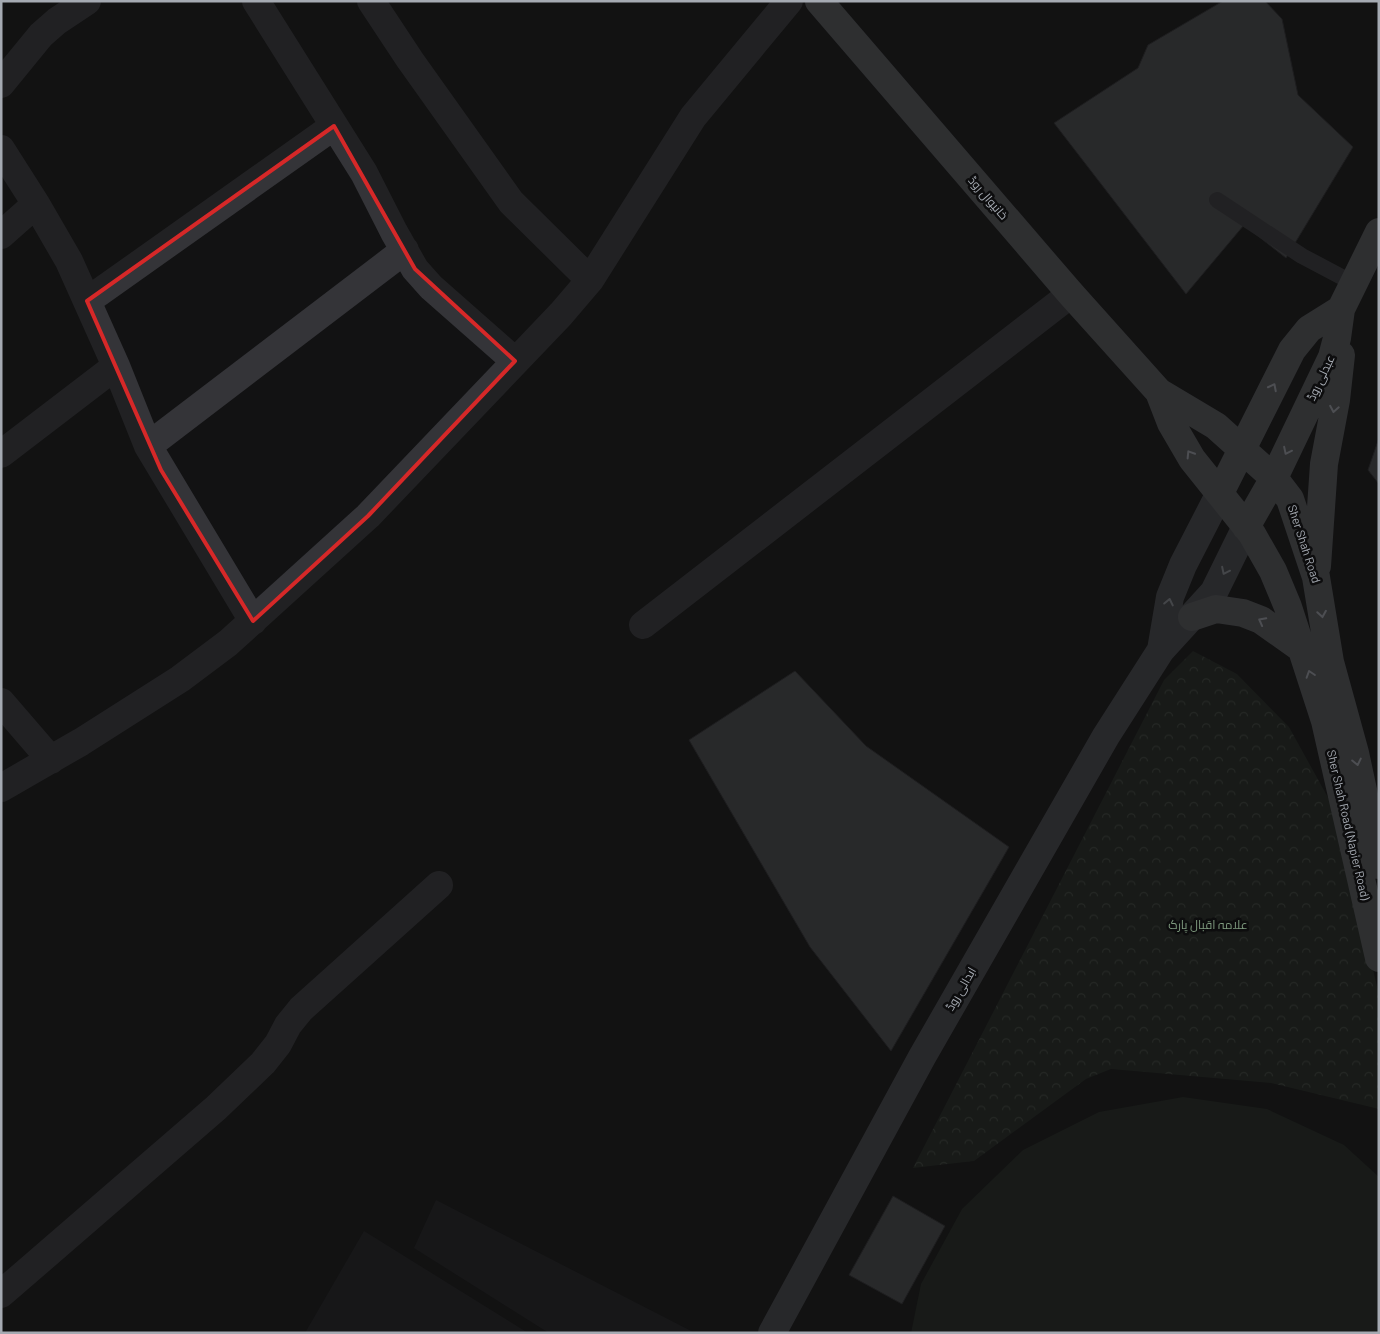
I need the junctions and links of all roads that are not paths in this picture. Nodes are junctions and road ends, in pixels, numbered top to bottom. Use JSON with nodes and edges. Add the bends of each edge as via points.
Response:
{"nodes":[{"id":1,"x":87,"y":1,"type":"edge"},
{"id":2,"x":256,"y":1,"type":"edge"},
{"id":3,"x":371,"y":1,"type":"edge"},
{"id":4,"x":789,"y":1,"type":"edge"},
{"id":5,"x":819,"y":1,"type":"edge"},
{"id":6,"x":1,"y":84,"type":"edge"},
{"id":7,"x":334,"y":126,"type":"junction"},
{"id":8,"x":1,"y":149,"type":"edge"},
{"id":9,"x":1217,"y":200,"type":"dead end"},
{"id":10,"x":36,"y":204,"type":"junction"},
{"id":11,"x":1379,"y":232,"type":"edge"},
{"id":12,"x":1,"y":235,"type":"edge"},
{"id":13,"x":405,"y":250,"type":"junction"},
{"id":14,"x":590,"y":280,"type":"junction"},
{"id":15,"x":1353,"y":283,"type":"junction"},
{"id":16,"x":1070,"y":294,"type":"junction"},
{"id":17,"x":87,"y":301,"type":"junction"},
{"id":18,"x":1341,"y":309,"type":"junction"},
{"id":19,"x":515,"y":361,"type":"junction"},
{"id":20,"x":116,"y":366,"type":"junction"},
{"id":21,"x":1159,"y":392,"type":"junction"},
{"id":22,"x":148,"y":446,"type":"junction"},
{"id":23,"x":1241,"y":450,"type":"junction"},
{"id":24,"x":1,"y":454,"type":"edge"},
{"id":25,"x":1274,"y":478,"type":"junction"},
{"id":26,"x":1220,"y":493,"type":"junction"},
{"id":27,"x":1246,"y":527,"type":"junction"},
{"id":28,"x":1316,"y":577,"type":"junction"},
{"id":29,"x":1192,"y":617,"type":"junction"},
{"id":30,"x":253,"y":621,"type":"junction"},
{"id":31,"x":643,"y":625,"type":"dead end"},
{"id":32,"x":1302,"y":649,"type":"junction"},
{"id":33,"x":1160,"y":650,"type":"junction"},
{"id":34,"x":1,"y":702,"type":"edge"},
{"id":35,"x":1335,"y":718,"type":"junction"},
{"id":36,"x":51,"y":760,"type":"junction"},
{"id":37,"x":1,"y":788,"type":"edge"},
{"id":38,"x":1379,"y":865,"type":"edge"},
{"id":39,"x":439,"y":885,"type":"dead end"},
{"id":40,"x":1379,"y":958,"type":"edge"},
{"id":41,"x":1,"y":1294,"type":"edge"},
{"id":42,"x":772,"y":1333,"type":"edge"}],
"edges":[{"from":1,"to":6,"type":"street","via":[[41,35]]},
{"from":2,"to":7,"type":"street"},
{"from":3,"to":14,"type":"street","via":[[510,202]]},
{"from":4,"to":14,"type":"street","via":[[692,117]]},
{"from":5,"to":16,"type":"main road","name":"خانیوال روڈ"},
{"from":7,"to":13,"type":"street","via":[[364,173]]},
{"from":7,"to":17,"type":"street"},
{"from":8,"to":10,"type":"street"},
{"from":9,"to":15,"type":"lane","via":[[1302,256]]},
{"from":10,"to":12,"type":"street"},
{"from":10,"to":17,"type":"street","via":[[69,261]]},
{"from":11,"to":15,"type":"main road"},
{"from":13,"to":19,"type":"street","via":[[415,269],[431,287]]},
{"from":13,"to":22,"type":"street"},
{"from":14,"to":19,"type":"street"},
{"from":15,"to":18,"type":"main road"},
{"from":16,"to":21,"type":"main road","name":"خانیوال روڈ"},
{"from":16,"to":31,"type":"street"},
{"from":17,"to":20,"type":"street"},
{"from":23,"to":18,"type":"main road","one_way":true,"via":[[1292,350],[1309,329]]},
{"from":18,"to":25,"type":"main road","name":"عبدلی روڈ","one_way":true,"via":[[1332,357]]},
{"from":18,"to":28,"type":"main road","one_way":true,"via":[[1341,353],[1324,464]]},
{"from":19,"to":30,"type":"street","via":[[368,516]]},
{"from":20,"to":22,"type":"street"},
{"from":20,"to":24,"type":"street"},
{"from":21,"to":23,"type":"main road","name":"خانیوال روڈ","via":[[1216,426]]},
{"from":26,"to":21,"type":"main road","name":"خانیوال روڈ","one_way":true,"via":[[1192,459],[1171,423]]},
{"from":22,"to":30,"type":"street"},
{"from":23,"to":25,"type":"main road","name":"Sher Shah Road"},
{"from":23,"to":26,"type":"main road"},
{"from":25,"to":27,"type":"main road","name":"عبدلی روڈ"},
{"from":25,"to":28,"type":"main road","name":"Sher Shah Road","via":[[1290,499]]},
{"from":26,"to":27,"type":"main road"},
{"from":33,"to":26,"type":"main road","one_way":true,"via":[[1170,597]]},
{"from":27,"to":29,"type":"main road","name":"عبدلی روڈ","one_way":true,"via":[[1214,592]]},
{"from":27,"to":32,"type":"main road","via":[[1273,571]]},
{"from":28,"to":35,"type":"main road","name":"Sher Shah Road","one_way":true,"via":[[1330,662]]},
{"from":32,"to":29,"type":"main road","one_way":true,"via":[[1261,620],[1243,613],[1216,609]]},
{"from":29,"to":33,"type":"main road","name":"عبدلی روڈ"},
{"from":30,"to":36,"type":"street","via":[[180,679]]},
{"from":35,"to":32,"type":"main road","one_way":true},
{"from":33,"to":42,"type":"main road","name":"ابدالی روڈ","via":[[1106,736],[922,1056]]},
{"from":34,"to":36,"type":"street"},
{"from":35,"to":38,"type":"main road","name":"Sher Shah Road (Napier Road)","one_way":true,"via":[[1355,753]]},
{"from":35,"to":40,"type":"main road","name":"Sher Shah Road (Napier Road)"},
{"from":36,"to":37,"type":"street"},
{"from":39,"to":41,"type":"street","via":[[301,1009],[262,1063],[216,1108]]}]}
